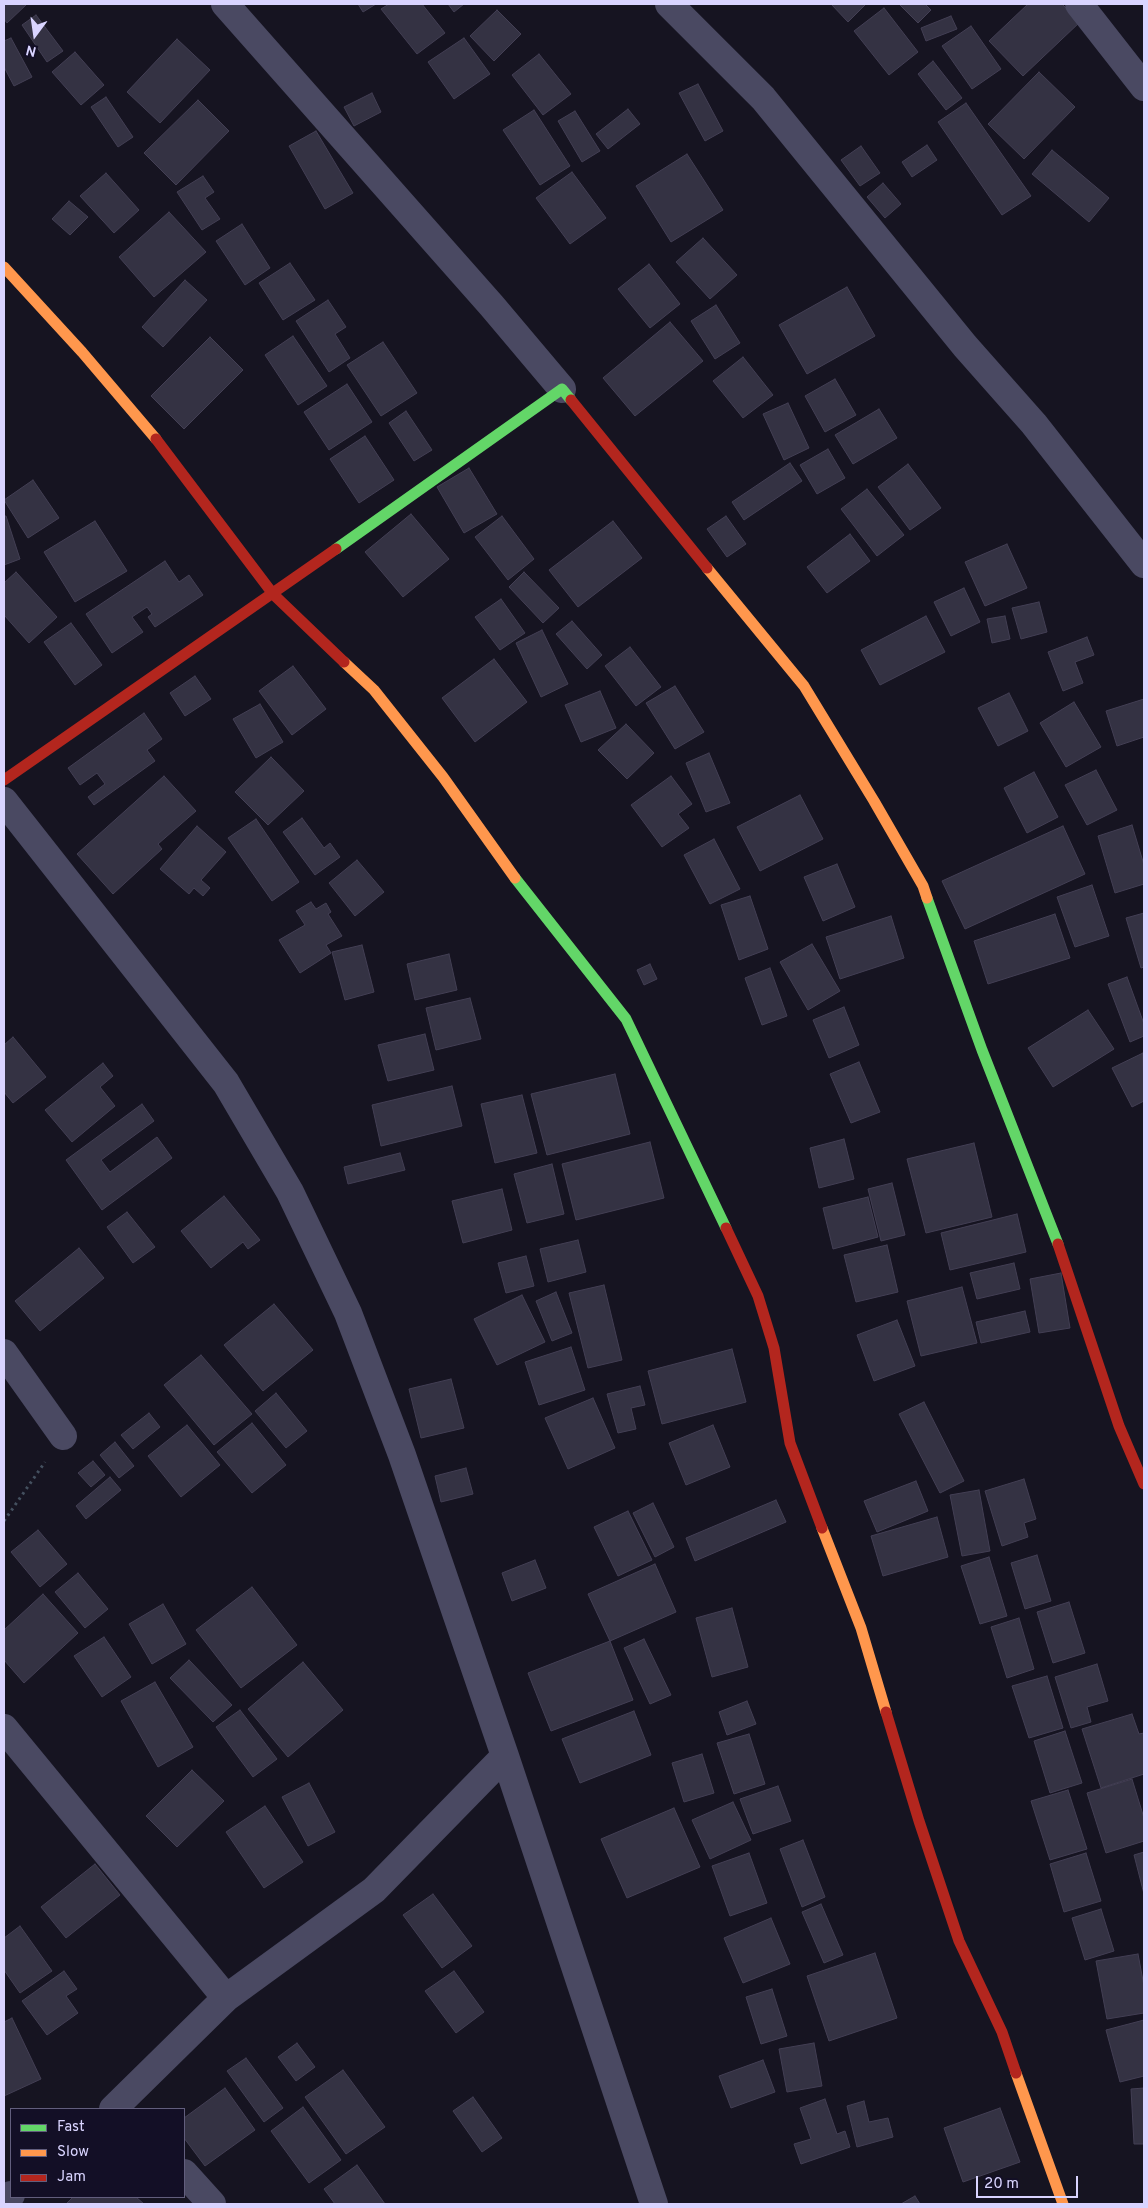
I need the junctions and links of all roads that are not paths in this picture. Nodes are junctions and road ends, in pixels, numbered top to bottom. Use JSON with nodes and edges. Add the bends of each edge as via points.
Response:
{"nodes":[{"id":1,"x":225,"y":4,"type":"edge"},
{"id":2,"x":669,"y":4,"type":"edge"},
{"id":3,"x":1079,"y":4,"type":"edge"},
{"id":4,"x":1144,"y":87,"type":"edge"},
{"id":5,"x":4,"y":267,"type":"edge"},
{"id":6,"x":562,"y":389,"type":"junction"},
{"id":7,"x":1144,"y":564,"type":"edge"},
{"id":8,"x":273,"y":594,"type":"junction"},
{"id":9,"x":4,"y":780,"type":"edge"},
{"id":10,"x":4,"y":801,"type":"edge"},
{"id":11,"x":4,"y":1353,"type":"edge"},
{"id":12,"x":63,"y":1436,"type":"road end"},
{"id":13,"x":1144,"y":1484,"type":"edge"},
{"id":14,"x":4,"y":1728,"type":"edge"},
{"id":15,"x":505,"y":1756,"type":"junction"},
{"id":16,"x":226,"y":1998,"type":"junction"},
{"id":17,"x":119,"y":2107,"type":"edge"},
{"id":18,"x":185,"y":2174,"type":"edge"},
{"id":19,"x":212,"y":2204,"type":"edge"},
{"id":20,"x":654,"y":2204,"type":"edge"},
{"id":21,"x":1063,"y":2204,"type":"edge"}],
"edges":[{"from":1,"to":6,"type":"street"},
{"from":2,"to":7,"type":"street","via":[[763,98],[965,346],[1034,424]]},
{"from":3,"to":4,"type":"street"},
{"from":5,"to":8,"type":"street","via":[[172,458]]},
{"from":6,"to":8,"type":"street"},
{"from":6,"to":13,"type":"street","via":[[804,686],[923,886],[982,1050],[1058,1240],[1119,1426]]},
{"from":8,"to":9,"type":"street"},
{"from":8,"to":21,"type":"street","via":[[374,690],[443,777],[522,888],[626,1018],[758,1296],[774,1348],[790,1443],[861,1628],[959,1941],[1002,2032]]},
{"from":10,"to":15,"type":"street","via":[[226,1083],[290,1192],[348,1313],[389,1419]]},
{"from":11,"to":12,"type":"street"},
{"from":14,"to":16,"type":"street"},
{"from":15,"to":16,"type":"street","via":[[374,1890]]},
{"from":15,"to":20,"type":"street"},
{"from":16,"to":17,"type":"street"},
{"from":18,"to":19,"type":"street"}]}
